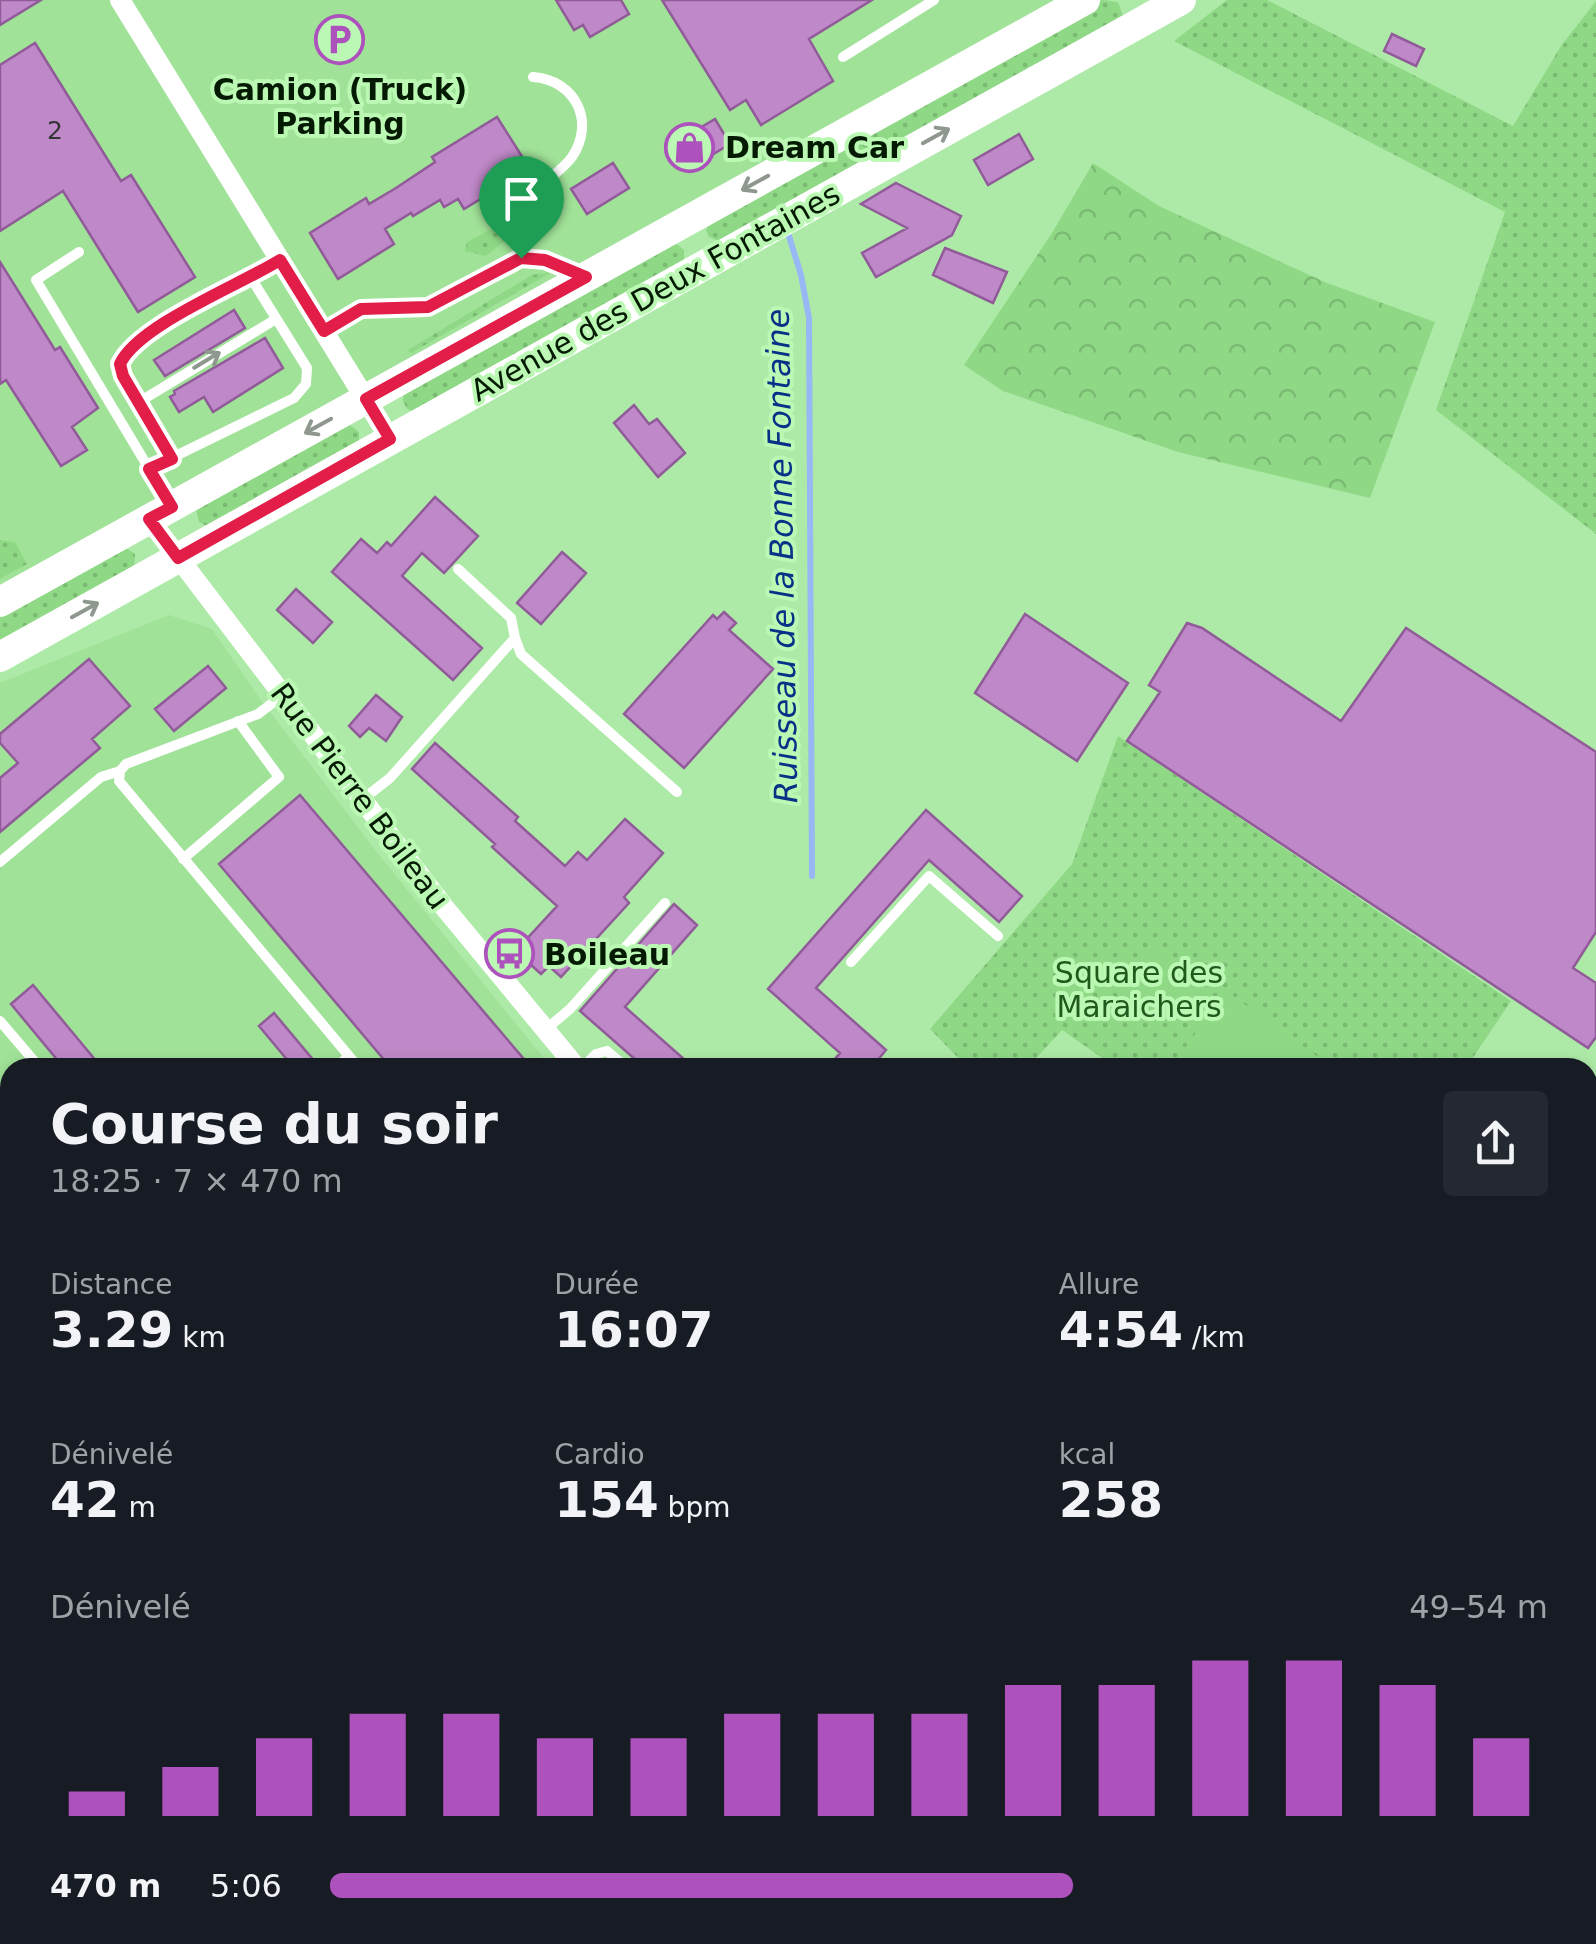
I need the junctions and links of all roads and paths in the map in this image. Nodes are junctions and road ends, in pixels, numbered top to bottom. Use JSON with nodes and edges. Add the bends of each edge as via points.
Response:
{"nodes":[{"id":1,"x":120,"y":0,"type":"edge"},
{"id":2,"x":934,"y":0,"type":"edge"},
{"id":3,"x":1085,"y":0,"type":"edge"},
{"id":4,"x":1181,"y":0,"type":"edge"},
{"id":5,"x":1148,"y":8,"type":"edge"},
{"id":6,"x":843,"y":57,"type":"dead end"},
{"id":7,"x":533,"y":77,"type":"dead end"},
{"id":8,"x":543,"y":184,"type":"dead end"},
{"id":9,"x":80,"y":252,"type":"dead end"},
{"id":10,"x":280,"y":260,"type":"junction"},
{"id":11,"x":586,"y":277,"type":"junction"},
{"id":12,"x":251,"y":278,"type":"junction"},
{"id":13,"x":276,"y":319,"type":"junction"},
{"id":14,"x":324,"y":331,"type":"junction"},
{"id":15,"x":366,"y":399,"type":"junction"},
{"id":16,"x":139,"y":402,"type":"junction"},
{"id":17,"x":390,"y":439,"type":"junction"},
{"id":18,"x":172,"y":459,"type":"junction"},
{"id":19,"x":149,"y":469,"type":"junction"},
{"id":20,"x":160,"y":513,"type":"junction"},
{"id":21,"x":178,"y":558,"type":"junction"},
{"id":22,"x":458,"y":568,"type":"dead end"},
{"id":23,"x":0,"y":602,"type":"edge"},
{"id":24,"x":515,"y":638,"type":"junction"},
{"id":25,"x":0,"y":657,"type":"edge"},
{"id":26,"x":283,"y":695,"type":"junction"},
{"id":27,"x":238,"y":722,"type":"junction"},
{"id":28,"x":120,"y":771,"type":"junction"},
{"id":29,"x":678,"y":792,"type":"dead end"},
{"id":30,"x":362,"y":800,"type":"junction"},
{"id":31,"x":183,"y":859,"type":"junction"},
{"id":32,"x":0,"y":862,"type":"edge"},
{"id":33,"x":664,"y":903,"type":"dead end"},
{"id":34,"x":998,"y":936,"type":"dead end"},
{"id":35,"x":852,"y":962,"type":"dead end"},
{"id":36,"x":0,"y":1021,"type":"edge"},
{"id":37,"x":546,"y":1030,"type":"junction"},
{"id":38,"x":349,"y":1056,"type":"joint"},
{"id":39,"x":31,"y":1058,"type":"edge"},
{"id":40,"x":346,"y":1058,"type":"edge"},
{"id":41,"x":571,"y":1058,"type":"edge"},
{"id":42,"x":591,"y":1058,"type":"edge"},
{"id":43,"x":615,"y":1058,"type":"edge"}],
"edges":[{"from":1,"to":10,"type":"street"},
{"from":2,"to":6,"type":"lane"},
{"from":3,"to":11,"type":"main road","name":"Avenue des Deux Fontaines","one_way":true},
{"from":4,"to":5,"type":"main road","name":"Avenue des Deux Fontaines"},
{"from":17,"to":5,"type":"main road","name":"Avenue des Deux Fontaines","one_way":true},
{"from":7,"to":8,"type":"lane","via":[[565,87],[582,120],[572,158]]},
{"from":9,"to":19,"type":"lane","via":[[36,280]]},
{"from":10,"to":12,"type":"lane"},
{"from":10,"to":14,"type":"street"},
{"from":11,"to":14,"type":"lane","via":[[521,258],[428,307],[361,309]]},
{"from":11,"to":15,"type":"main road","name":"Avenue des Deux Fontaines"},
{"from":12,"to":13,"type":"lane"},
{"from":12,"to":16,"type":"lane","via":[[126,352],[120,364]]},
{"from":16,"to":13,"type":"lane","one_way":true},
{"from":13,"to":18,"type":"lane","via":[[307,368],[306,384],[294,398]]},
{"from":14,"to":15,"type":"street"},
{"from":15,"to":17,"type":"street"},
{"from":15,"to":20,"type":"main road","name":"Avenue des Deux Fontaines","one_way":true},
{"from":16,"to":18,"type":"lane"},
{"from":17,"to":21,"type":"main road","name":"Avenue des Deux Fontaines"},
{"from":18,"to":19,"type":"lane"},
{"from":19,"to":20,"type":"lane"},
{"from":20,"to":21,"type":"street","name":"Rue Pierre Boileau"},
{"from":20,"to":23,"type":"main road","name":"Avenue des Deux Fontaines"},
{"from":25,"to":21,"type":"main road","name":"Avenue des Deux Fontaines","one_way":true},
{"from":21,"to":26,"type":"street","name":"Rue Pierre Boileau"},
{"from":22,"to":24,"type":"lane","via":[[511,618]]},
{"from":24,"to":29,"type":"lane","via":[[521,654]]},
{"from":24,"to":30,"type":"lane","via":[[390,778]]},
{"from":26,"to":27,"type":"lane"},
{"from":26,"to":30,"type":"street","name":"Rue Pierre Boileau"},
{"from":27,"to":28,"type":"lane"},
{"from":27,"to":31,"type":"lane","via":[[280,777]]},
{"from":28,"to":31,"type":"lane","via":[[118,781]]},
{"from":28,"to":32,"type":"lane","via":[[101,777]]},
{"from":30,"to":37,"type":"street","name":"Rue Pierre Boileau"},
{"from":31,"to":38,"type":"lane"},
{"from":33,"to":37,"type":"lane"},
{"from":34,"to":35,"type":"lane","via":[[929,876]]},
{"from":36,"to":39,"type":"lane"},
{"from":37,"to":41,"type":"street","name":"Rue Pierre Boileau"},
{"from":38,"to":40,"type":"lane"},
{"from":42,"to":43,"type":"lane","via":[[607,1050]]}]}
